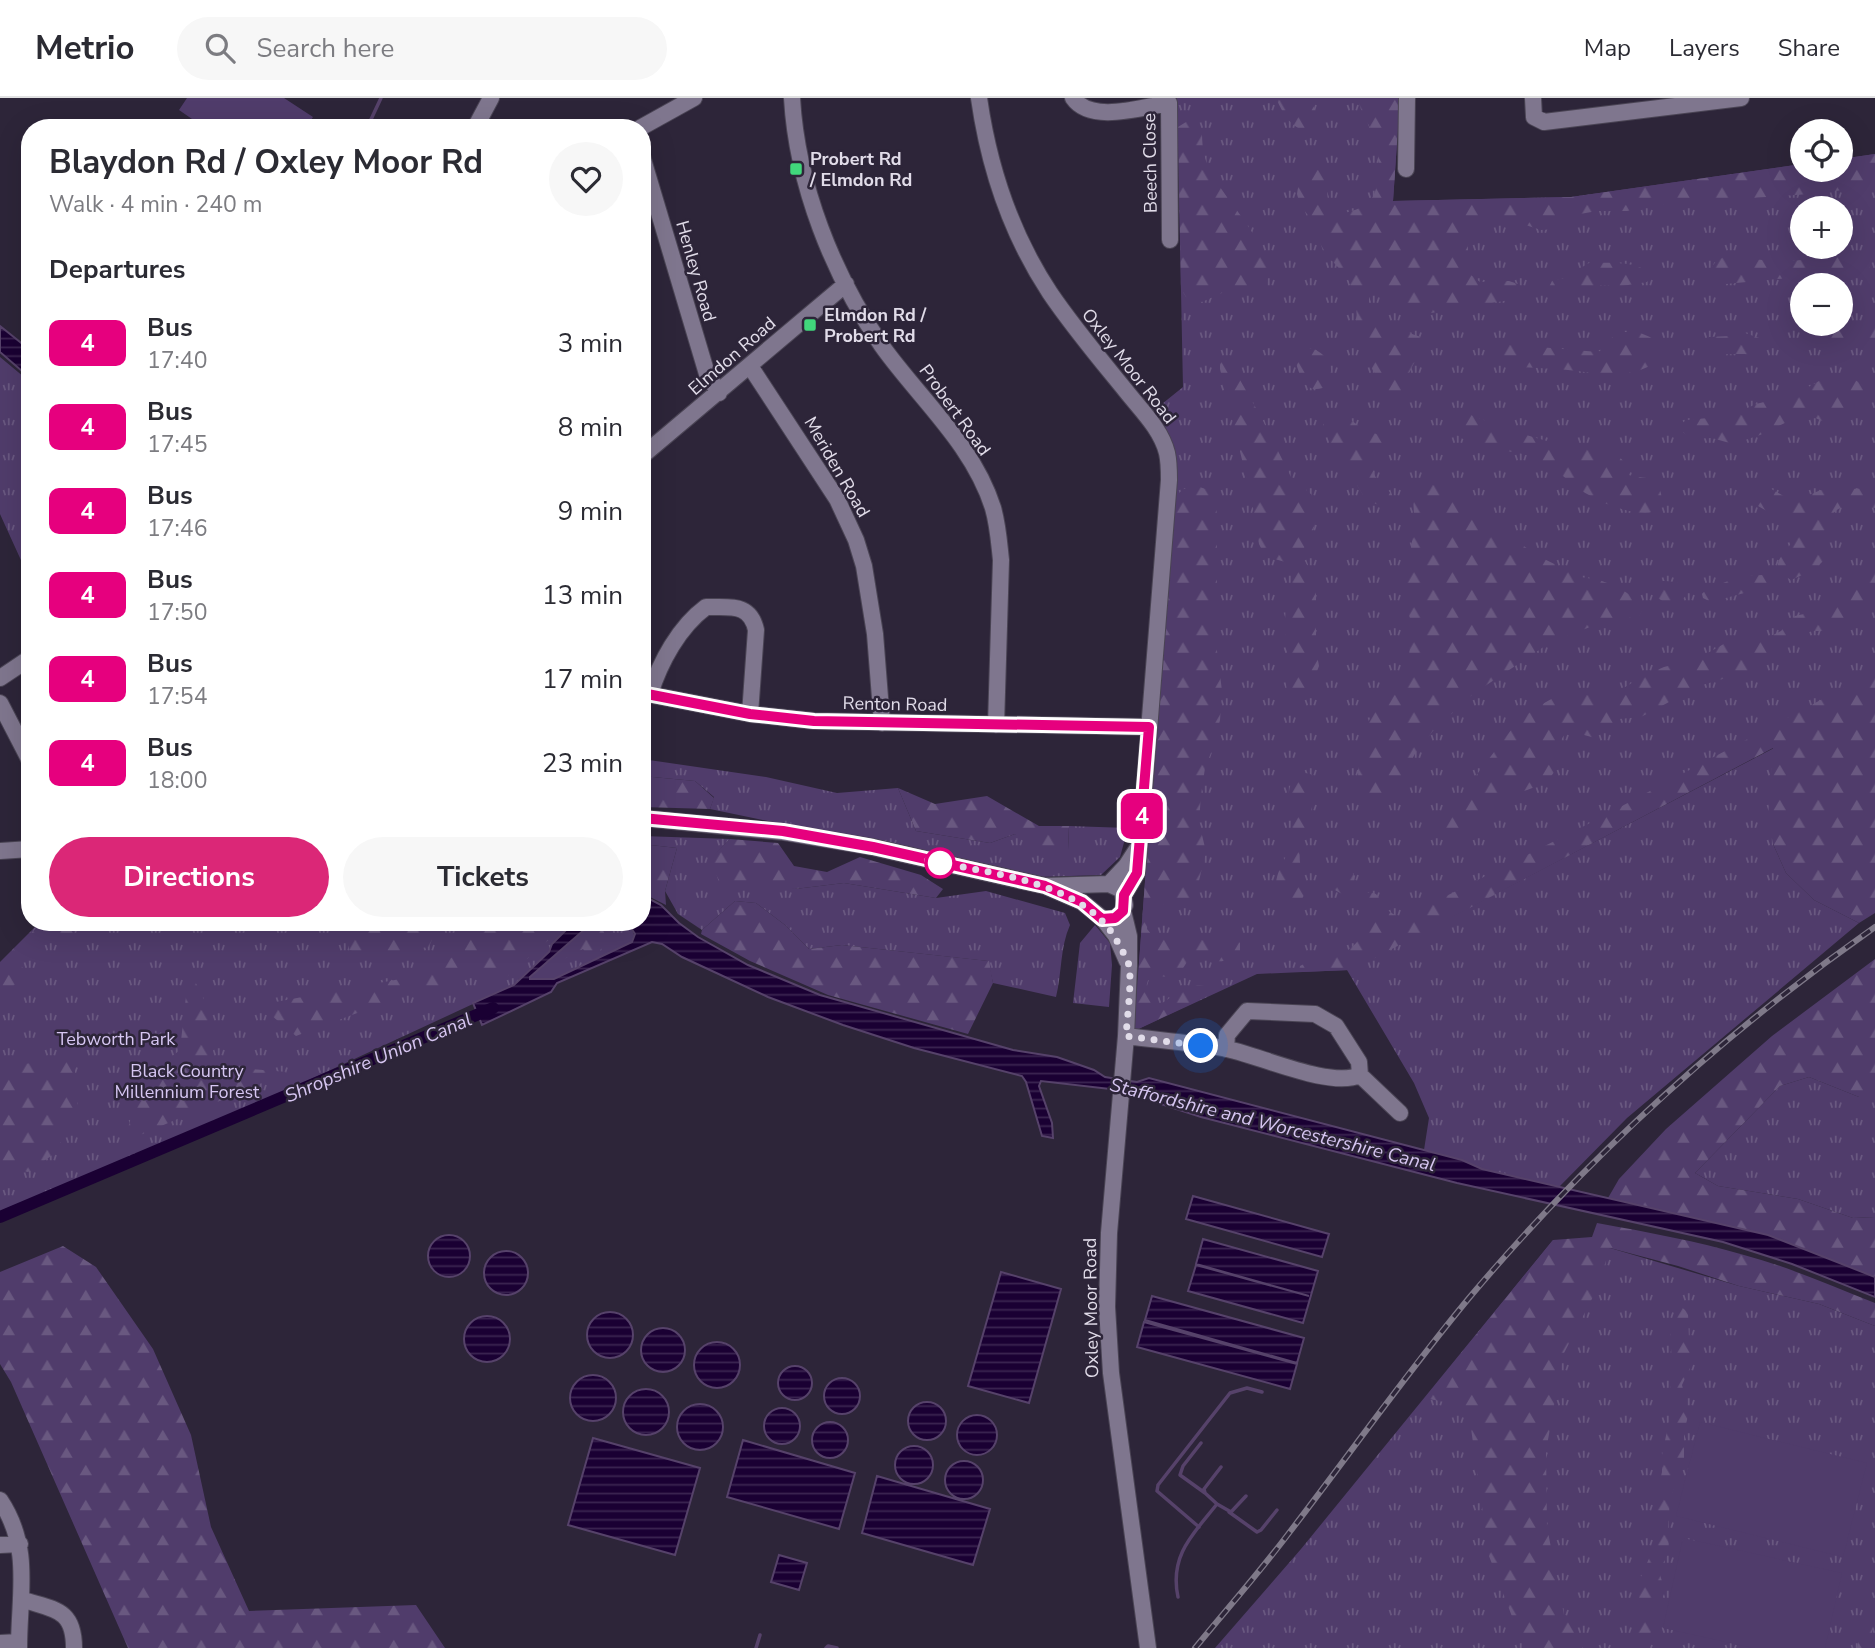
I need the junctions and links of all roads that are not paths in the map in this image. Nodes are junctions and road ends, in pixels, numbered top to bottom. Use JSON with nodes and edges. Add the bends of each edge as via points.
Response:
{"nodes":[{"id":1,"x":491,"y":98,"type":"edge"},
{"id":2,"x":694,"y":98,"type":"edge"},
{"id":3,"x":792,"y":98,"type":"edge"},
{"id":4,"x":979,"y":98,"type":"edge"},
{"id":5,"x":1073,"y":98,"type":"edge"},
{"id":6,"x":1407,"y":98,"type":"edge"},
{"id":7,"x":1533,"y":98,"type":"edge"},
{"id":8,"x":1741,"y":98,"type":"edge"},
{"id":9,"x":1672,"y":103,"type":"edge"},
{"id":10,"x":480,"y":119,"type":"edge"},
{"id":11,"x":651,"y":122,"type":"edge"},
{"id":12,"x":1406,"y":169,"type":"dead end"},
{"id":13,"x":651,"y":186,"type":"edge"},
{"id":14,"x":1170,"y":240,"type":"dead end"},
{"id":15,"x":846,"y":284,"type":"junction"},
{"id":16,"x":750,"y":366,"type":"junction"},
{"id":17,"x":719,"y":393,"type":"junction"},
{"id":18,"x":651,"y":449,"type":"edge"},
{"id":19,"x":21,"y":664,"type":"edge"},
{"id":20,"x":0,"y":678,"type":"edge"},
{"id":21,"x":651,"y":684,"type":"edge"},
{"id":22,"x":651,"y":695,"type":"edge"},
{"id":23,"x":0,"y":703,"type":"edge"},
{"id":24,"x":750,"y":714,"type":"junction"},
{"id":25,"x":882,"y":723,"type":"junction"},
{"id":26,"x":996,"y":725,"type":"junction"},
{"id":27,"x":1149,"y":727,"type":"junction"},
{"id":28,"x":21,"y":744,"type":"edge"},
{"id":29,"x":651,"y":819,"type":"edge"},
{"id":30,"x":1140,"y":844,"type":"junction"},
{"id":31,"x":21,"y":850,"type":"edge"},
{"id":32,"x":0,"y":851,"type":"edge"},
{"id":33,"x":1106,"y":884,"type":"junction"},
{"id":34,"x":1045,"y":886,"type":"junction"},
{"id":35,"x":1124,"y":903,"type":"junction"},
{"id":36,"x":1097,"y":914,"type":"junction"},
{"id":37,"x":1129,"y":966,"type":"junction"},
{"id":38,"x":1126,"y":1036,"type":"junction"},
{"id":39,"x":1226,"y":1049,"type":"junction"},
{"id":40,"x":1360,"y":1075,"type":"junction"},
{"id":41,"x":1400,"y":1113,"type":"dead end"},
{"id":42,"x":0,"y":1500,"type":"edge"},
{"id":43,"x":20,"y":1544,"type":"junction"},
{"id":44,"x":0,"y":1545,"type":"edge"},
{"id":45,"x":21,"y":1599,"type":"junction"},
{"id":46,"x":0,"y":1643,"type":"edge"},
{"id":47,"x":19,"y":1645,"type":"edge"},
{"id":48,"x":74,"y":1648,"type":"edge"},
{"id":49,"x":1148,"y":1648,"type":"edge"}],
"edges":[{"from":1,"to":10,"type":"street"},
{"from":2,"to":11,"type":"street"},
{"from":3,"to":15,"type":"street","name":"Probert Road","via":[[813,205]]},
{"from":4,"to":27,"type":"street","name":"Oxley Moor Road","via":[[1000,194],[1034,268],[1064,314],[1154,426],[1167,453],[1169,480]]},
{"from":5,"to":14,"type":"street","name":"Beech Close","via":[[1098,113],[1169,103]]},
{"from":6,"to":12,"type":"street"},
{"from":7,"to":9,"type":"street","via":[[1534,117],[1544,122]]},
{"from":8,"to":9,"type":"street"},
{"from":13,"to":17,"type":"street","name":"Henley Road","via":[[707,374]]},
{"from":15,"to":16,"type":"street","name":"Elmdon Road"},
{"from":15,"to":26,"type":"street","name":"Probert Road","via":[[883,347],[970,459],[993,508],[1001,560]]},
{"from":16,"to":17,"type":"street","name":"Elmdon Road"},
{"from":16,"to":25,"type":"street","name":"Meriden Road","via":[[837,499],[856,540],[875,634]]},
{"from":17,"to":18,"type":"street","name":"Elmdon Road"},
{"from":19,"to":20,"type":"street"},
{"from":21,"to":24,"type":"street","via":[[694,616],[706,607],[741,608],[754,620],[756,630]]},
{"from":22,"to":24,"type":"street","name":"Renton Road"},
{"from":23,"to":28,"type":"street"},
{"from":24,"to":25,"type":"street","name":"Renton Road"},
{"from":25,"to":26,"type":"street","name":"Renton Road"},
{"from":26,"to":27,"type":"street","name":"Renton Road"},
{"from":27,"to":30,"type":"street","name":"Oxley Moor Road"},
{"from":29,"to":34,"type":"street","via":[[783,831]]},
{"from":30,"to":33,"type":"street","via":[[1126,866]]},
{"from":30,"to":35,"type":"street","name":"Oxley Moor Road","via":[[1137,873]]},
{"from":31,"to":32,"type":"street"},
{"from":33,"to":34,"type":"street"},
{"from":33,"to":35,"type":"street","via":[[1119,888]]},
{"from":33,"to":36,"type":"street","via":[[1089,898]]},
{"from":34,"to":36,"type":"street"},
{"from":35,"to":36,"type":"street","via":[[1115,918]]},
{"from":35,"to":37,"type":"street","name":"Oxley Moor Road"},
{"from":36,"to":37,"type":"street","name":"Oxley Moor Road","via":[[1115,936]]},
{"from":37,"to":38,"type":"street","name":"Oxley Moor Road"},
{"from":38,"to":39,"type":"street"},
{"from":38,"to":49,"type":"street","name":"Oxley Moor Road","via":[[1113,1170],[1107,1307],[1111,1373]]},
{"from":39,"to":40,"type":"street","via":[[1318,1075],[1351,1079]]},
{"from":39,"to":40,"type":"street","via":[[1227,1035],[1247,1012],[1315,1014],[1336,1026],[1359,1062]]},
{"from":40,"to":41,"type":"street","via":[[1382,1103]]},
{"from":42,"to":43,"type":"street"},
{"from":43,"to":44,"type":"street"},
{"from":43,"to":45,"type":"street"},
{"from":45,"to":47,"type":"street"},
{"from":45,"to":48,"type":"street","via":[[68,1617]]},
{"from":46,"to":47,"type":"street"}]}
